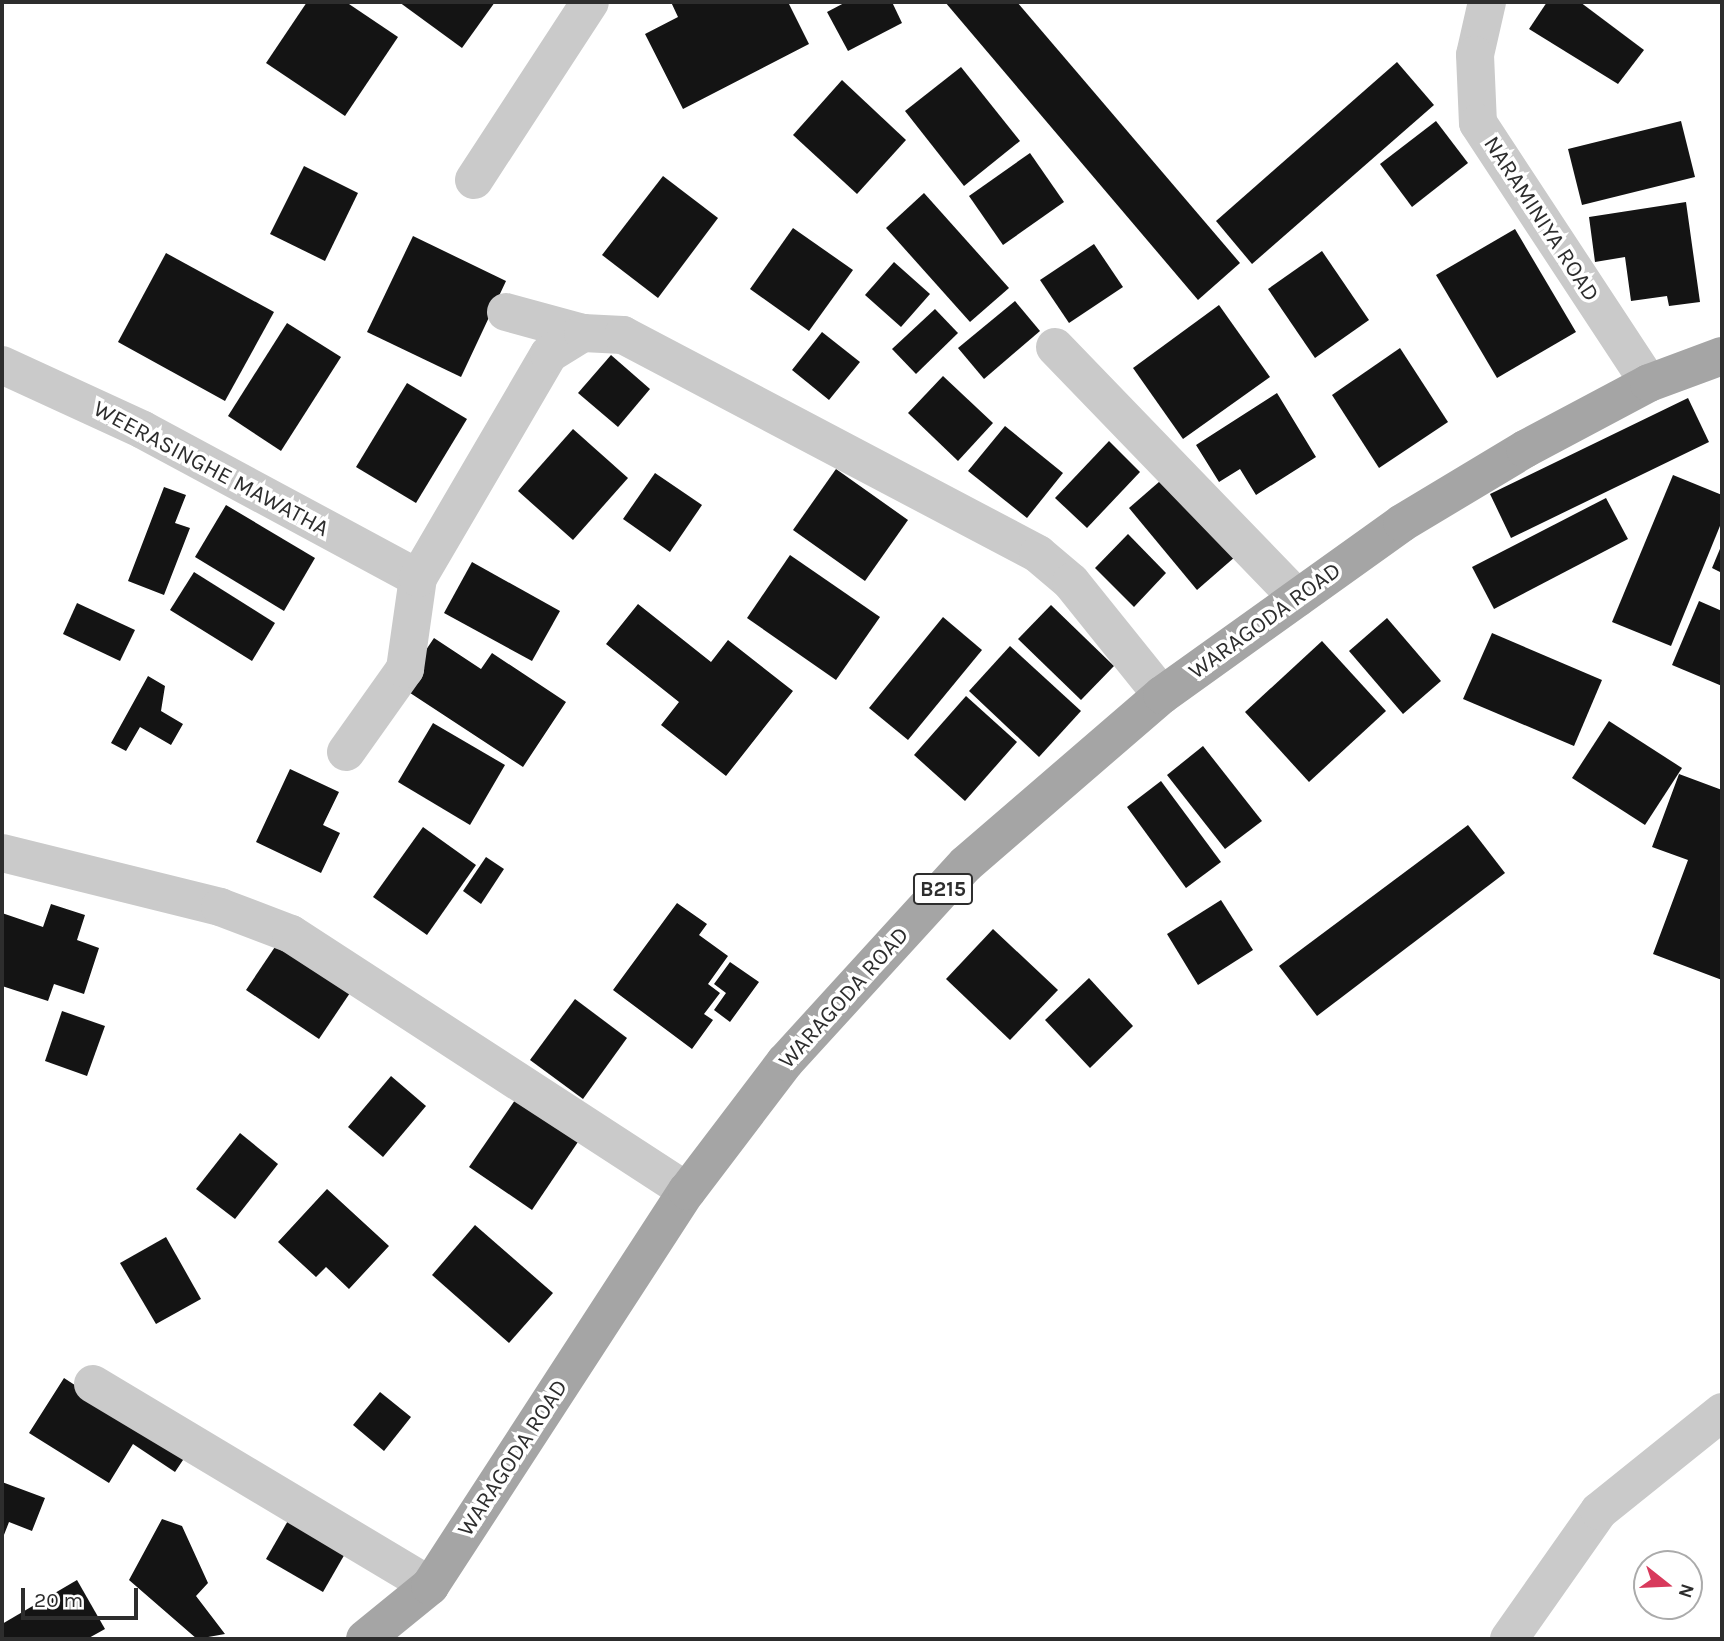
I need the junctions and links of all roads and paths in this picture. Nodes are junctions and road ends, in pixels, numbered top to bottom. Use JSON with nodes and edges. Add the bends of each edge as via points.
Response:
{"nodes":[{"id":1,"x":586,"y":3,"type":"edge"},
{"id":2,"x":1484,"y":3,"type":"edge"},
{"id":3,"x":474,"y":180,"type":"dead end"},
{"id":4,"x":506,"y":312,"type":"dead end"},
{"id":5,"x":583,"y":333,"type":"junction"},
{"id":6,"x":1055,"y":347,"type":"dead end"},
{"id":7,"x":1722,"y":356,"type":"edge"},
{"id":8,"x":2,"y":365,"type":"edge"},
{"id":9,"x":1649,"y":383,"type":"junction"},
{"id":10,"x":418,"y":579,"type":"junction"},
{"id":11,"x":1297,"y":598,"type":"junction"},
{"id":12,"x":1162,"y":695,"type":"junction"},
{"id":13,"x":346,"y":752,"type":"dead end"},
{"id":14,"x":2,"y":853,"type":"edge"},
{"id":15,"x":687,"y":1191,"type":"junction"},
{"id":16,"x":93,"y":1384,"type":"dead end"},
{"id":17,"x":1722,"y":1412,"type":"edge"},
{"id":18,"x":430,"y":1586,"type":"junction"},
{"id":19,"x":365,"y":1639,"type":"edge"},
{"id":20,"x":1509,"y":1639,"type":"edge"}],
"edges":[{"from":1,"to":3,"type":"street"},
{"from":2,"to":9,"type":"street","name":"NARAMINIYA ROAD","via":[[1473,88],[1478,123]]},
{"from":4,"to":5,"type":"street"},
{"from":5,"to":10,"type":"street","via":[[549,354]]},
{"from":5,"to":12,"type":"street","via":[[624,335],[1038,554],[1071,582]]},
{"from":6,"to":11,"type":"street"},
{"from":7,"to":9,"type":"main road","name":"WARAGODA ROAD","number":"B215"},
{"from":8,"to":10,"type":"street","name":"WEERASINGHE MAWATHA","via":[[143,429]]},
{"from":9,"to":11,"type":"main road","name":"WARAGODA ROAD","number":"B215","via":[[1525,449],[1402,523]]},
{"from":10,"to":13,"type":"street","via":[[405,669]]},
{"from":11,"to":12,"type":"main road","name":"WARAGODA ROAD","number":"B215"},
{"from":12,"to":15,"type":"main road","name":"WARAGODA ROAD","number":"B215","via":[[966,864],[785,1062]]},
{"from":14,"to":15,"type":"street","via":[[220,907],[291,934]]},
{"from":15,"to":18,"type":"main road","name":"WARAGODA ROAD","number":"B215"},
{"from":16,"to":18,"type":"street"},
{"from":17,"to":20,"type":"street","via":[[1599,1511]]},
{"from":18,"to":19,"type":"main road","name":"WARAGODA ROAD","number":"B215"}]}
